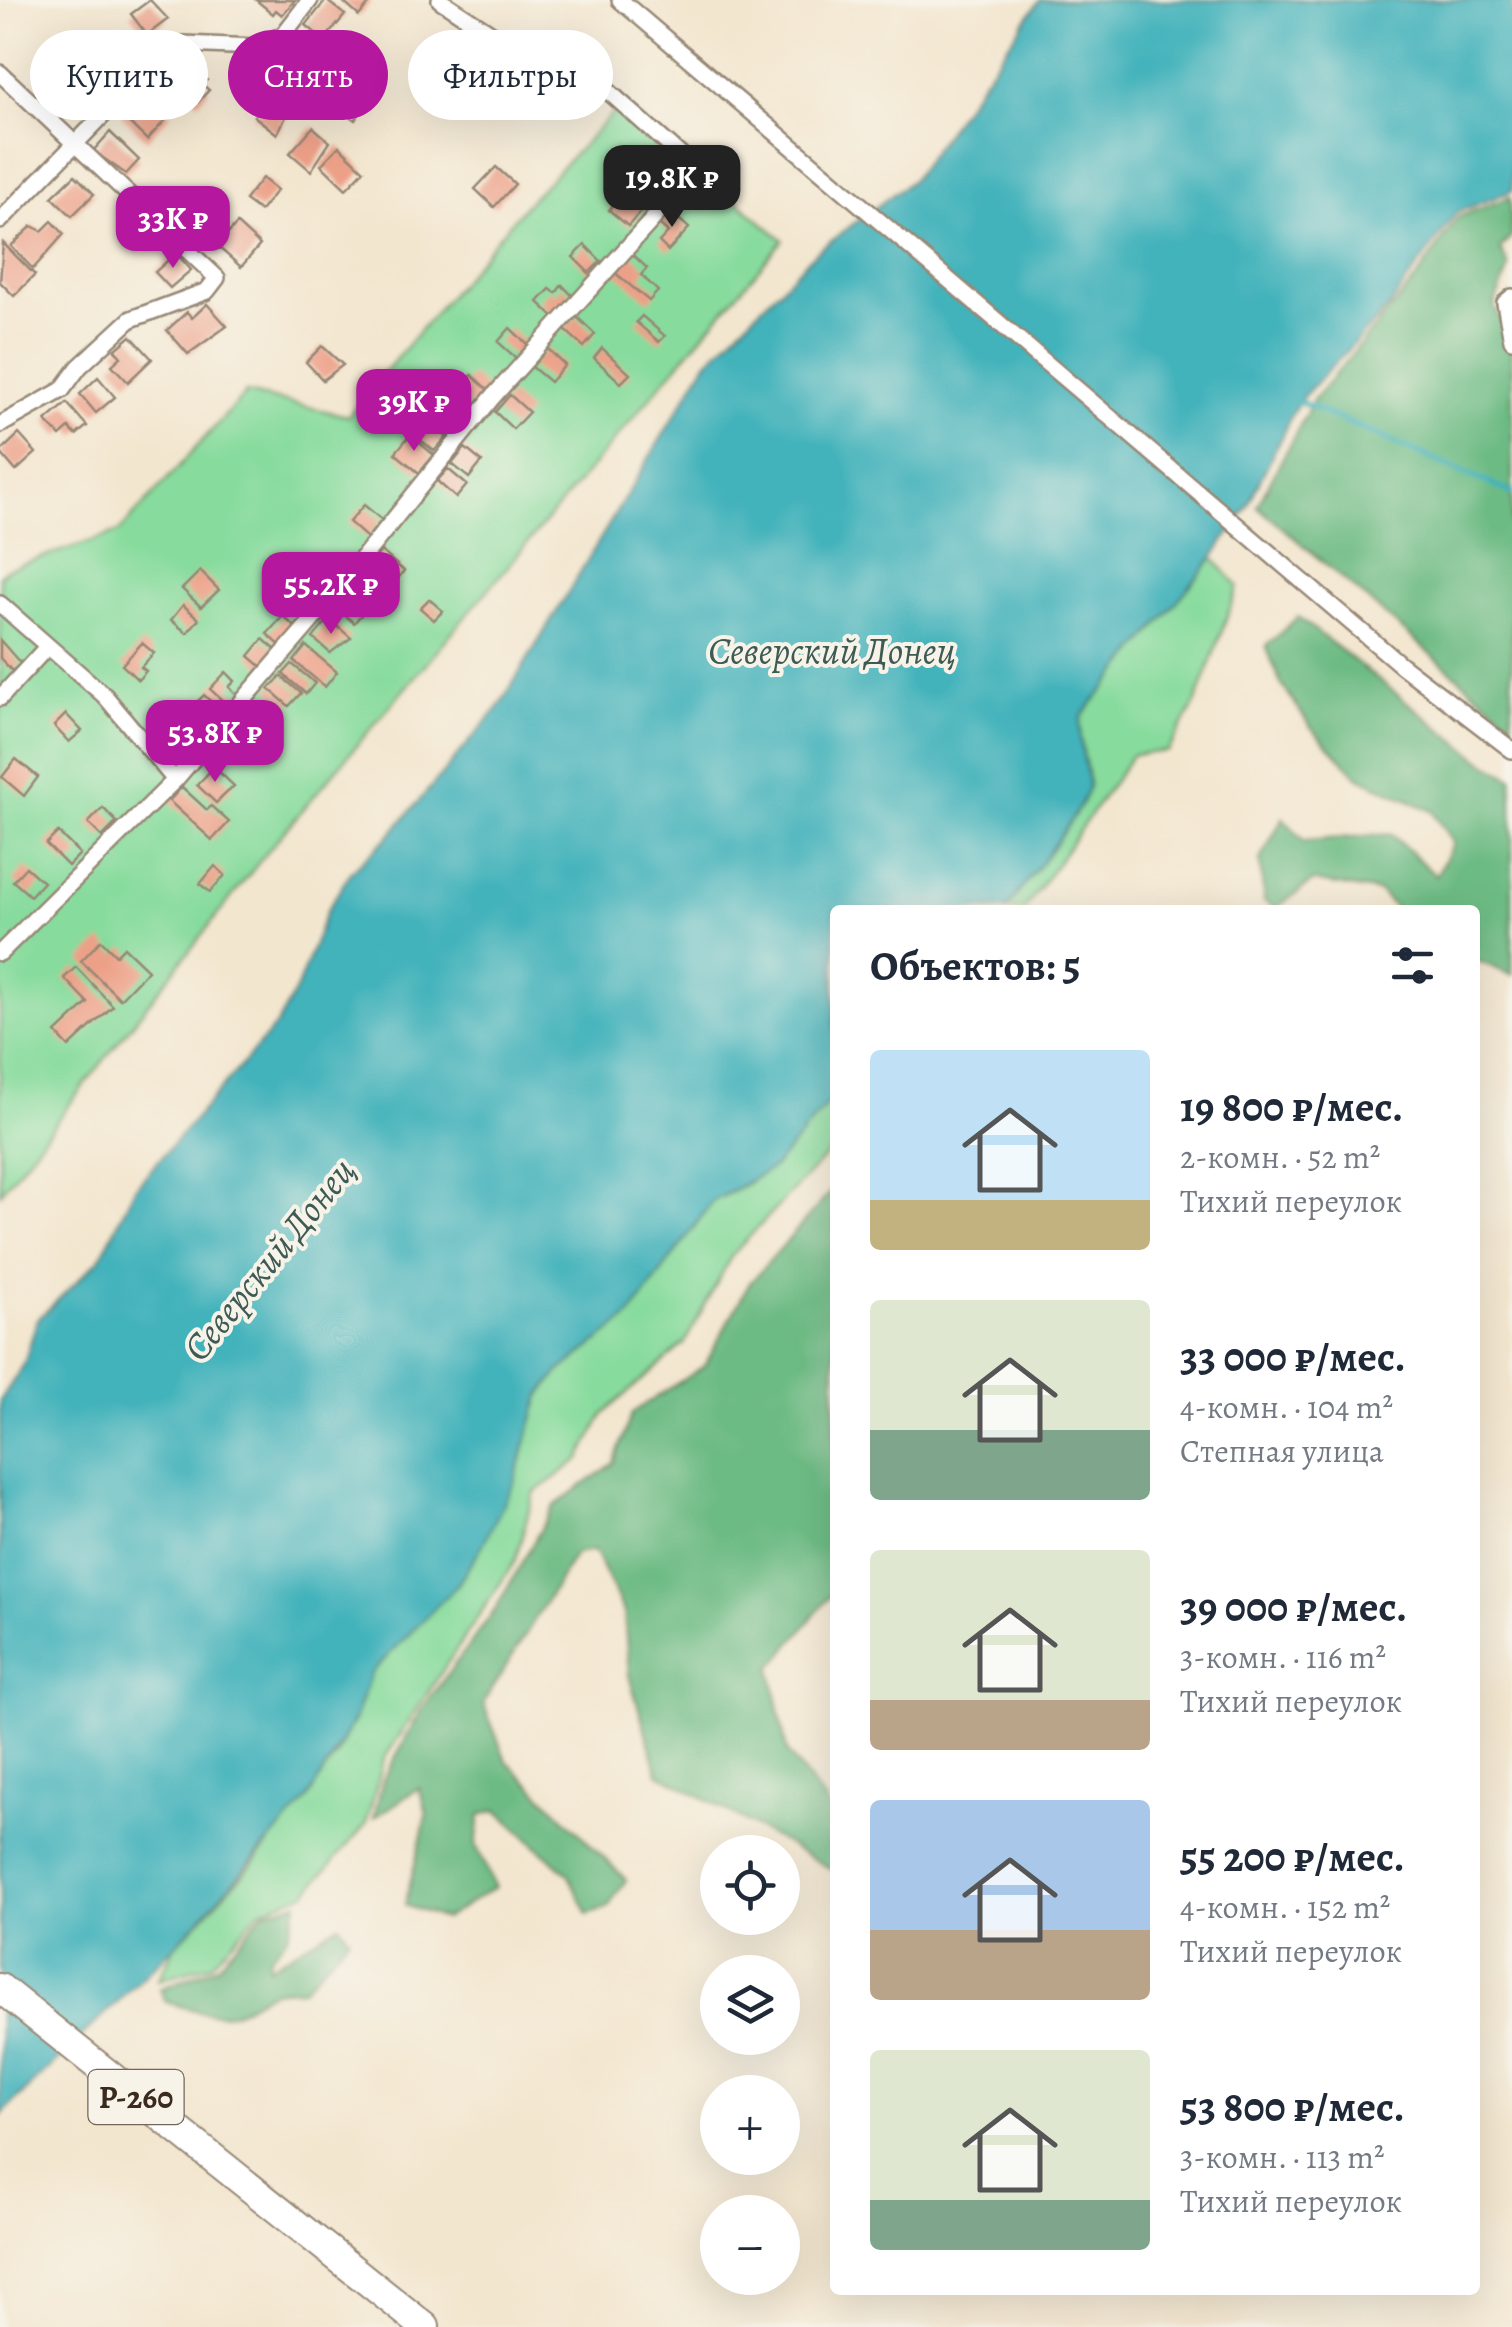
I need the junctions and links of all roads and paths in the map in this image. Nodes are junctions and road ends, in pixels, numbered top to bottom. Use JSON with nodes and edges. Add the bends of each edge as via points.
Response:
{"nodes":[{"id":1,"x":310,"y":0,"type":"edge"},
{"id":2,"x":440,"y":0,"type":"edge"},
{"id":3,"x":620,"y":0,"type":"edge"},
{"id":4,"x":0,"y":73,"type":"edge"},
{"id":5,"x":72,"y":144,"type":"junction"},
{"id":6,"x":0,"y":222,"type":"edge"},
{"id":7,"x":1512,"y":297,"type":"edge"},
{"id":8,"x":1512,"y":340,"type":"edge"},
{"id":9,"x":0,"y":425,"type":"edge"},
{"id":10,"x":0,"y":604,"type":"edge"},
{"id":11,"x":46,"y":648,"type":"junction"},
{"id":12,"x":0,"y":698,"type":"edge"},
{"id":13,"x":1512,"y":750,"type":"edge"},
{"id":14,"x":175,"y":780,"type":"junction"},
{"id":15,"x":0,"y":952,"type":"edge"},
{"id":16,"x":0,"y":1988,"type":"edge"},
{"id":17,"x":425,"y":2327,"type":"edge"}],
"edges":[{"from":1,"to":5,"type":"street","via":[[283,35],[256,47],[183,44],[148,68]]},
{"from":2,"to":14,"type":"street","via":[[527,57],[581,67],[696,170],[491,400]]},
{"from":3,"to":13,"type":"street","via":[[1401,665]]},
{"from":4,"to":5,"type":"street"},
{"from":5,"to":6,"type":"street"},
{"from":5,"to":9,"type":"street","via":[[217,278],[206,291],[131,320],[62,390]]},
{"from":7,"to":8,"type":"street","via":[[1505,302]]},
{"from":10,"to":11,"type":"street"},
{"from":11,"to":12,"type":"street"},
{"from":11,"to":14,"type":"street","via":[[106,696]]},
{"from":14,"to":15,"type":"street"},
{"from":16,"to":17,"type":"highway","number":"Р-260"}]}
